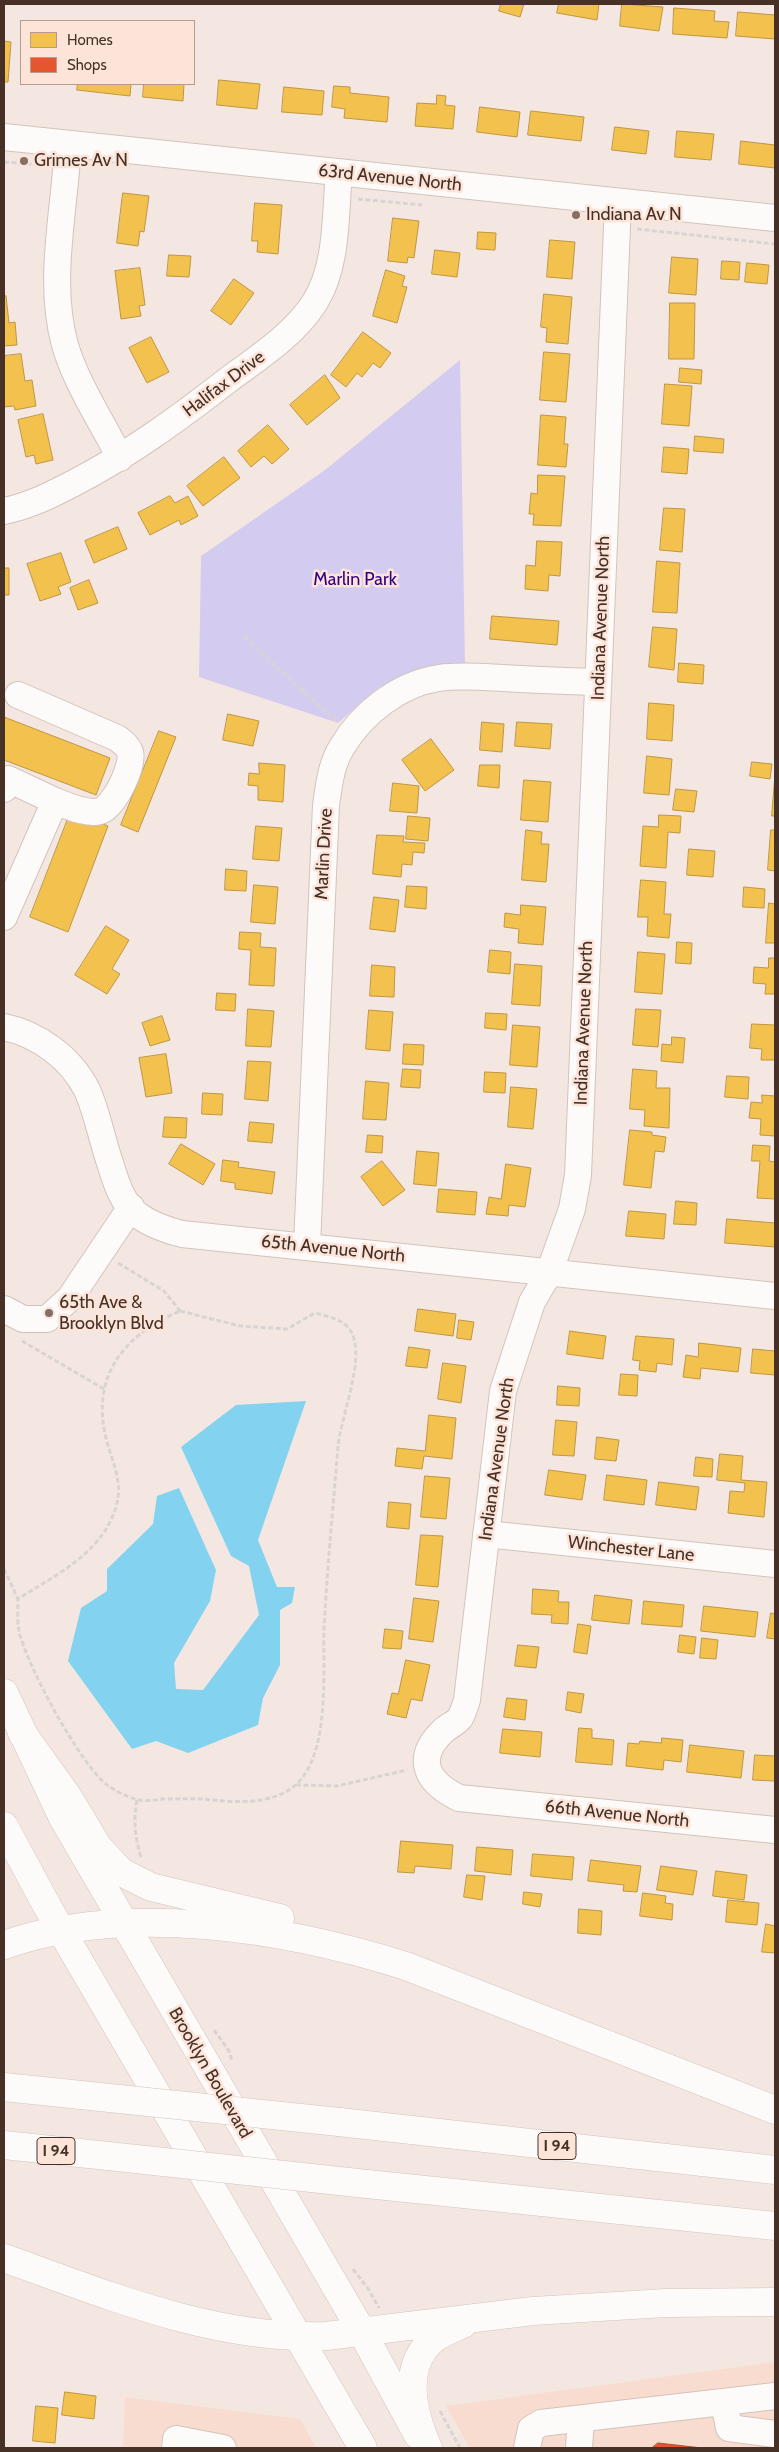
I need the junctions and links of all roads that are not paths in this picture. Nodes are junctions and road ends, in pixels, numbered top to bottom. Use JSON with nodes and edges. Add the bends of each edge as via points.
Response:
{"nodes":[{"id":1,"x":4,"y":137,"type":"edge"},
{"id":2,"x":68,"y":144,"type":"junction"},
{"id":3,"x":339,"y":172,"type":"junction"},
{"id":4,"x":618,"y":202,"type":"junction"},
{"id":5,"x":775,"y":218,"type":"edge"},
{"id":6,"x":120,"y":458,"type":"junction"},
{"id":7,"x":4,"y":511,"type":"edge"},
{"id":8,"x":598,"y":682,"type":"junction"},
{"id":9,"x":18,"y":695,"type":"dead end"},
{"id":10,"x":5,"y":782,"type":"edge"},
{"id":11,"x":55,"y":801,"type":"junction"},
{"id":12,"x":4,"y":917,"type":"edge"},
{"id":13,"x":4,"y":1027,"type":"edge"},
{"id":14,"x":131,"y":1207,"type":"junction"},
{"id":15,"x":307,"y":1246,"type":"junction"},
{"id":16,"x":549,"y":1273,"type":"junction"},
{"id":17,"x":775,"y":1296,"type":"edge"},
{"id":18,"x":4,"y":1309,"type":"edge"},
{"id":19,"x":486,"y":1534,"type":"junction"},
{"id":20,"x":775,"y":1564,"type":"edge"},
{"id":21,"x":4,"y":1692,"type":"edge"},
{"id":22,"x":22,"y":1732,"type":"junction"},
{"id":23,"x":459,"y":1798,"type":"joint"},
{"id":24,"x":4,"y":1826,"type":"edge"},
{"id":25,"x":775,"y":1830,"type":"edge"},
{"id":26,"x":123,"y":1924,"type":"junction"},
{"id":27,"x":61,"y":1929,"type":"junction"},
{"id":28,"x":4,"y":1935,"type":"edge"},
{"id":29,"x":32,"y":1935,"type":"junction"},
{"id":30,"x":4,"y":1945,"type":"edge"},
{"id":31,"x":507,"y":2005,"type":"junction"},
{"id":32,"x":4,"y":2087,"type":"edge"},
{"id":33,"x":775,"y":2110,"type":"edge"},
{"id":34,"x":4,"y":2145,"type":"edge"},
{"id":35,"x":775,"y":2170,"type":"edge"},
{"id":36,"x":775,"y":2226,"type":"edge"},
{"id":37,"x":4,"y":2258,"type":"edge"},
{"id":38,"x":775,"y":2302,"type":"edge"},
{"id":39,"x":481,"y":2317,"type":"junction"},
{"id":40,"x":361,"y":2330,"type":"junction"},
{"id":41,"x":298,"y":2337,"type":"junction"},
{"id":42,"x":775,"y":2396,"type":"edge"},
{"id":43,"x":724,"y":2402,"type":"junction"},
{"id":44,"x":581,"y":2419,"type":"junction"},
{"id":45,"x":775,"y":2434,"type":"edge"},
{"id":46,"x":745,"y":2442,"type":"edge"},
{"id":47,"x":175,"y":2448,"type":"edge"},
{"id":48,"x":222,"y":2448,"type":"edge"},
{"id":49,"x":363,"y":2448,"type":"edge"},
{"id":50,"x":427,"y":2448,"type":"edge"},
{"id":51,"x":527,"y":2448,"type":"edge"},
{"id":52,"x":579,"y":2448,"type":"edge"},
{"id":53,"x":774,"y":2448,"type":"edge"}],
"edges":[{"from":1,"to":2,"type":"street","name":"63rd Avenue North"},
{"from":2,"to":3,"type":"street","name":"63rd Avenue North"},
{"from":2,"to":6,"type":"street","via":[[57,284],[59,316],[65,346]]},
{"from":3,"to":4,"type":"street","name":"63rd Avenue North"},
{"from":3,"to":6,"type":"street","name":"Halifax Drive","via":[[327,276],[310,308],[280,341],[153,437]]},
{"from":4,"to":5,"type":"street","name":"63rd Avenue North"},
{"from":4,"to":8,"type":"street","name":"Indiana Avenue North"},
{"from":6,"to":7,"type":"street","name":"Halifax Drive","via":[[43,499]]},
{"from":8,"to":15,"type":"street","name":"Marlin Drive","via":[[438,678],[410,686],[382,702],[360,722],[342,747],[330,774],[326,805]]},
{"from":8,"to":16,"type":"street","name":"Indiana Avenue North","via":[[578,1175],[572,1209]]},
{"from":9,"to":11,"type":"street","via":[[117,738],[130,753],[121,787],[106,809],[92,811]]},
{"from":10,"to":11,"type":"street"},
{"from":11,"to":12,"type":"street"},
{"from":13,"to":14,"type":"street","name":"65th Avenue North","via":[[22,1031],[49,1046],[71,1066],[87,1090],[116,1181]]},
{"from":14,"to":15,"type":"street","name":"65th Avenue North","via":[[159,1228],[182,1234]]},
{"from":14,"to":18,"type":"street","via":[[70,1298],[47,1319],[23,1319]]},
{"from":15,"to":16,"type":"street","name":"65th Avenue North"},
{"from":16,"to":17,"type":"street","name":"65th Avenue North"},
{"from":16,"to":19,"type":"street","name":"Indiana Avenue North","via":[[532,1302],[503,1391]]},
{"from":19,"to":20,"type":"street","name":"Winchester Lane"},
{"from":19,"to":23,"type":"street","name":"Indiana Avenue North","via":[[467,1700],[460,1719],[444,1730],[429,1748],[427,1766],[431,1780]]},
{"from":21,"to":22,"type":"main road","name":"Brooklyn Boulevard"},
{"from":22,"to":26,"type":"main road","name":"Brooklyn Boulevard","via":[[62,1818]]},
{"from":22,"to":31,"type":"main road","via":[[68,1797],[98,1848],[136,1881],[200,1900],[326,1929],[372,1944],[432,1967]]},
{"from":23,"to":25,"type":"street","name":"66th Avenue North"},
{"from":24,"to":27,"type":"main road"},
{"from":26,"to":27,"type":"main road"},
{"from":26,"to":31,"type":"main road","via":[[233,1928],[296,1937],[370,1954]]},
{"from":26,"to":40,"type":"main road","name":"Brooklyn Boulevard"},
{"from":27,"to":29,"type":"main road"},
{"from":27,"to":41,"type":"main road"},
{"from":28,"to":29,"type":"main road"},
{"from":29,"to":30,"type":"main road"},
{"from":31,"to":33,"type":"main road"},
{"from":32,"to":35,"type":"main road","number":"I 94","bridge":true},
{"from":34,"to":36,"type":"main road","number":"I 94","bridge":true},
{"from":37,"to":41,"type":"main road","via":[[163,2313],[244,2331]]},
{"from":38,"to":39,"type":"main road","via":[[666,2303]]},
{"from":39,"to":40,"type":"main road"},
{"from":39,"to":50,"type":"main road","via":[[436,2337],[424,2348],[418,2360],[413,2394]]},
{"from":40,"to":41,"type":"main road"},
{"from":40,"to":50,"type":"main road","name":"Brooklyn Boulevard"},
{"from":41,"to":49,"type":"main road"},
{"from":42,"to":43,"type":"street"},
{"from":43,"to":44,"type":"street"},
{"from":43,"to":46,"type":"street","via":[[729,2428]]},
{"from":44,"to":51,"type":"street","via":[[541,2423],[531,2429]]},
{"from":44,"to":52,"type":"street"},
{"from":45,"to":46,"type":"street"},
{"from":46,"to":53,"type":"street"},
{"from":47,"to":48,"type":"street","via":[[176,2439]]}]}
